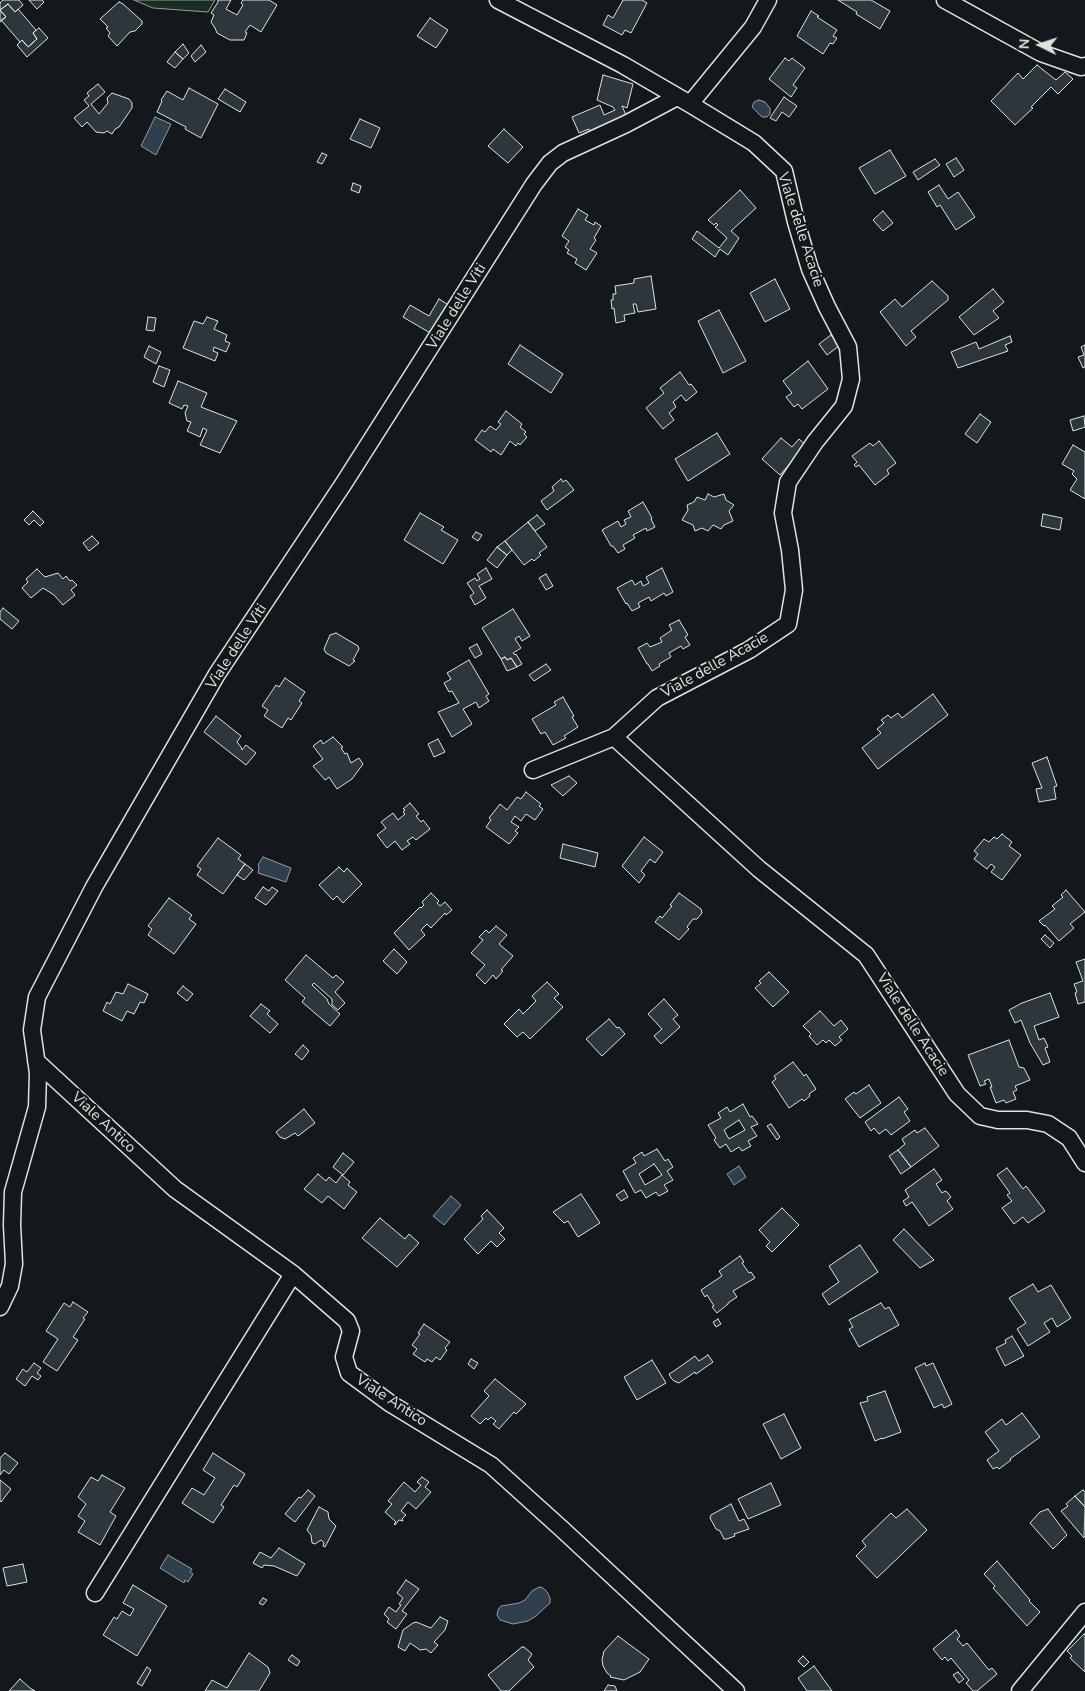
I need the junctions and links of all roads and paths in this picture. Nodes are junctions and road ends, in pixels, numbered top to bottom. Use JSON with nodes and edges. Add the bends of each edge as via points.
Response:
{"nodes":[{"id":1,"x":498,"y":0,"type":"edge"},
{"id":2,"x":768,"y":0,"type":"edge"},
{"id":3,"x":944,"y":0,"type":"edge"},
{"id":4,"x":1085,"y":66,"type":"edge"},
{"id":5,"x":684,"y":100,"type":"junction"},
{"id":6,"x":614,"y":737,"type":"junction"},
{"id":7,"x":533,"y":770,"type":"dead end"},
{"id":8,"x":36,"y":1061,"type":"junction"},
{"id":9,"x":1085,"y":1163,"type":"edge"},
{"id":10,"x":293,"y":1274,"type":"junction"},
{"id":11,"x":0,"y":1307,"type":"edge"},
{"id":12,"x":94,"y":1593,"type":"dead end"},
{"id":13,"x":1085,"y":1612,"type":"edge"},
{"id":14,"x":736,"y":1691,"type":"edge"},
{"id":15,"x":1020,"y":1691,"type":"edge"}],
"edges":[{"from":1,"to":5,"type":"street","name":"Viale delle Acacie"},
{"from":2,"to":5,"type":"street","via":[[753,27],[718,69]]},
{"from":3,"to":4,"type":"street","via":[[1041,54]]},
{"from":5,"to":6,"type":"street","name":"Viale delle Acacie","via":[[754,144],[784,171],[810,268],[848,347],[851,379],[844,406],[788,482],[783,513],[794,590],[788,624],[750,650],[656,698]]},
{"from":5,"to":8,"type":"street","name":"Viale delle Viti","via":[[563,152],[534,184],[344,483],[217,674],[94,887],[37,997],[32,1030]]},
{"from":6,"to":7,"type":"street","name":"Viale delle Acacie"},
{"from":6,"to":9,"type":"street","name":"Viale delle Acacie","via":[[759,869],[866,955],[957,1094],[980,1116],[1048,1124],[1069,1138]]},
{"from":8,"to":10,"type":"street","name":"Viale Antico","via":[[174,1189]]},
{"from":8,"to":11,"type":"street","name":"Viale delle Viti","via":[[37,1108],[13,1192],[14,1264],[10,1286]]},
{"from":10,"to":12,"type":"street"},
{"from":10,"to":14,"type":"street","name":"Viale Antico","via":[[347,1321],[350,1331],[344,1357],[349,1373],[391,1404],[492,1465]]},
{"from":13,"to":15,"type":"street"}]}
